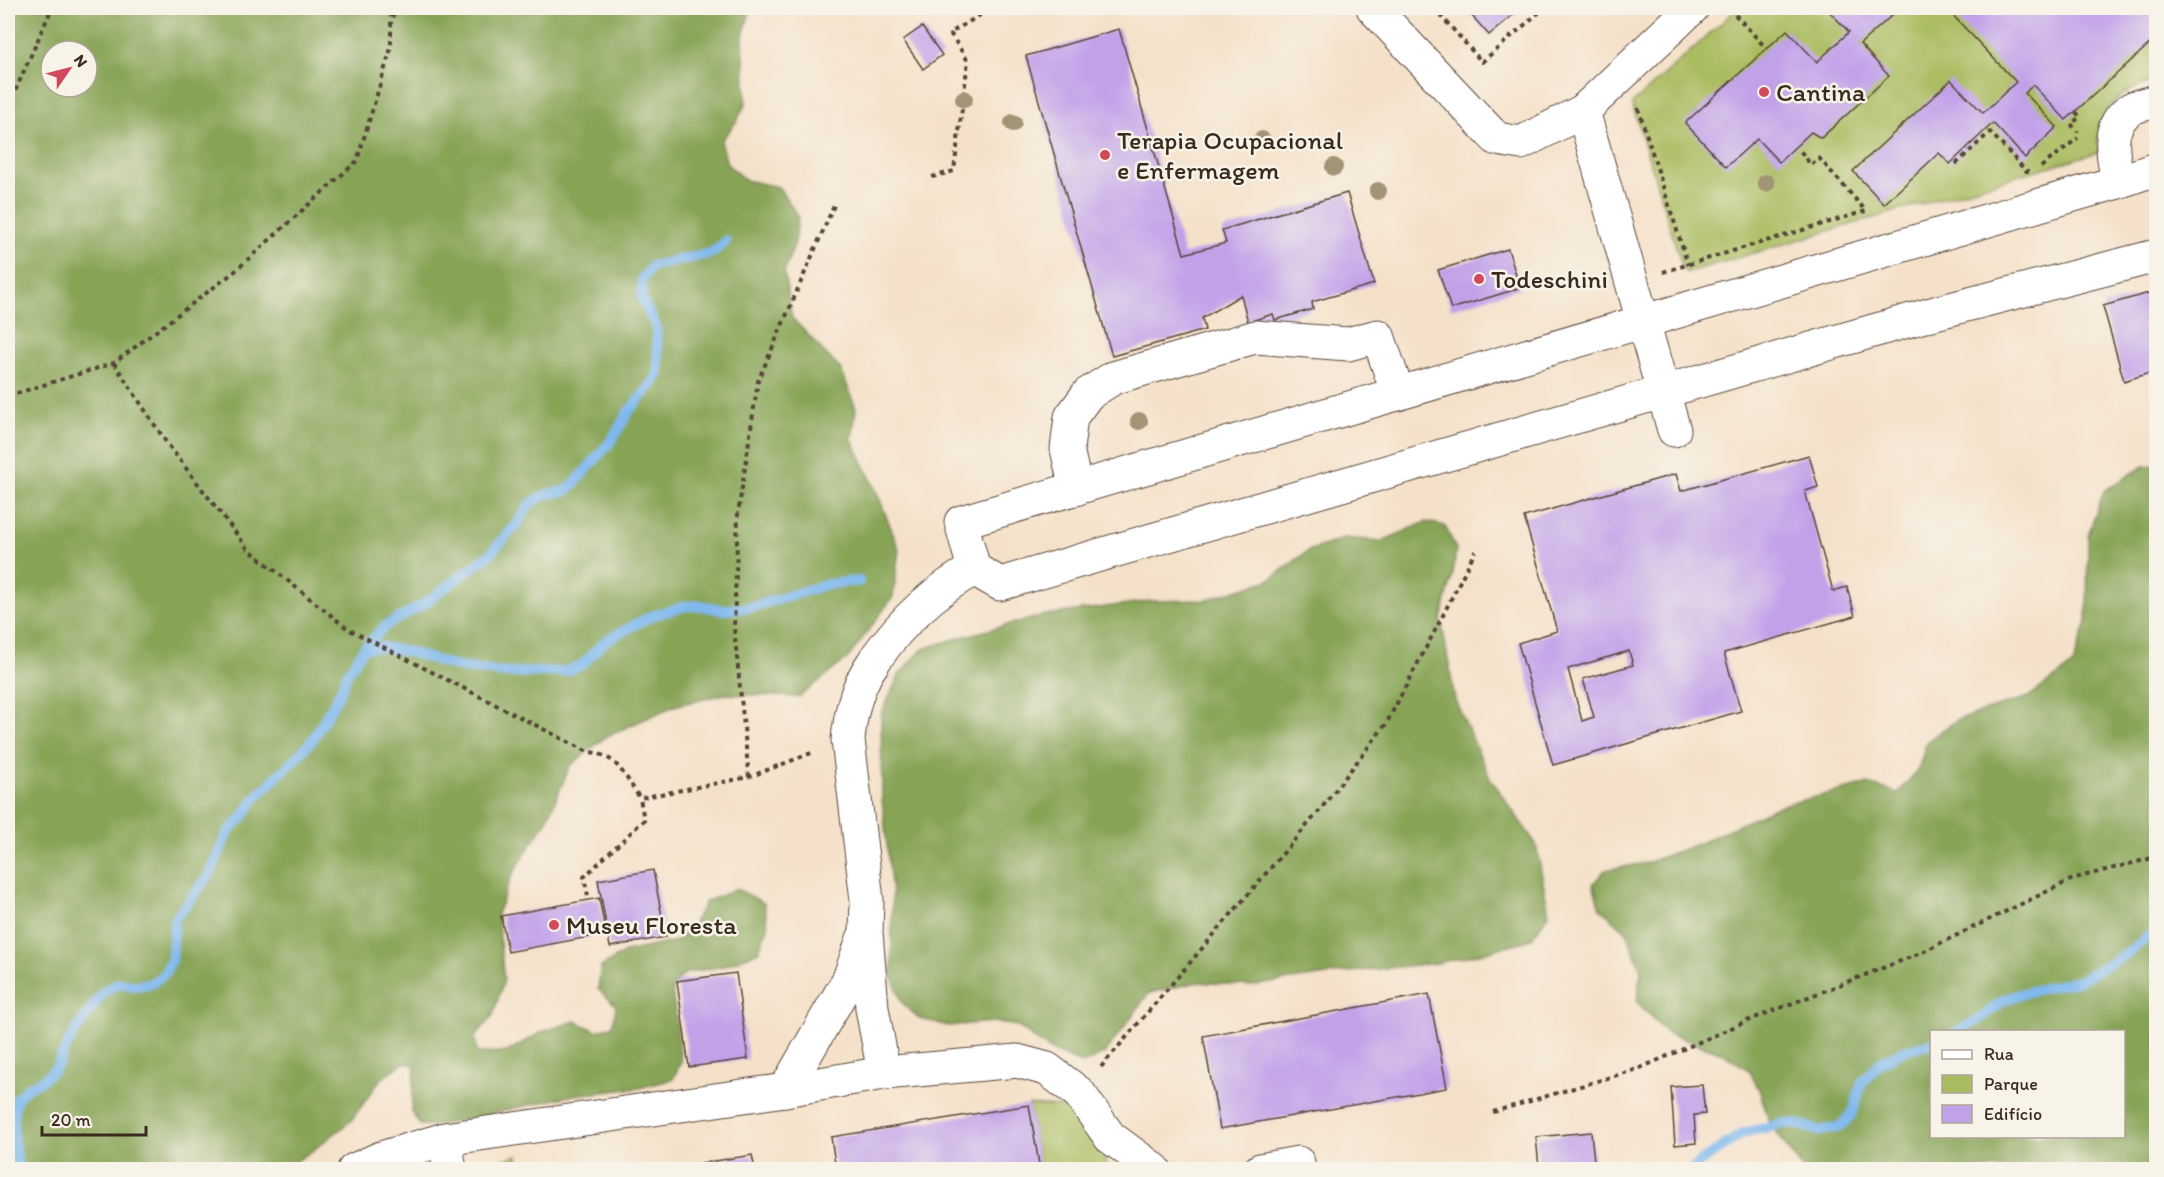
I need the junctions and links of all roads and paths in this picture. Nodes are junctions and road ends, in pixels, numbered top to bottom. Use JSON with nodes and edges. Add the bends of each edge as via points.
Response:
{"nodes":[{"id":1,"x":52,"y":8,"type":"edge"},
{"id":2,"x":391,"y":8,"type":"edge"},
{"id":3,"x":400,"y":8,"type":"edge"},
{"id":4,"x":992,"y":8,"type":"edge"},
{"id":5,"x":1373,"y":8,"type":"edge"},
{"id":6,"x":1434,"y":8,"type":"edge"},
{"id":7,"x":1544,"y":8,"type":"edge"},
{"id":8,"x":1692,"y":8,"type":"edge"},
{"id":9,"x":1729,"y":8,"type":"edge"},
{"id":10,"x":391,"y":18,"type":"junction"},
{"id":11,"x":1766,"y":48,"type":"dead end"},
{"id":12,"x":2157,"y":101,"type":"edge"},
{"id":13,"x":8,"y":107,"type":"edge"},
{"id":14,"x":1637,"y":107,"type":"dead end"},
{"id":15,"x":1583,"y":111,"type":"junction"},
{"id":16,"x":2081,"y":136,"type":"dead end"},
{"id":17,"x":1798,"y":148,"type":"dead end"},
{"id":18,"x":1956,"y":164,"type":"dead end"},
{"id":19,"x":2157,"y":169,"type":"edge"},
{"id":20,"x":932,"y":177,"type":"dead end"},
{"id":21,"x":2118,"y":182,"type":"junction"},
{"id":22,"x":835,"y":203,"type":"dead end"},
{"id":23,"x":2157,"y":256,"type":"edge"},
{"id":24,"x":1688,"y":265,"type":"junction"},
{"id":25,"x":1632,"y":281,"type":"junction"},
{"id":26,"x":1643,"y":322,"type":"junction"},
{"id":27,"x":114,"y":363,"type":"junction"},
{"id":28,"x":1663,"y":392,"type":"junction"},
{"id":29,"x":1398,"y":394,"type":"junction"},
{"id":30,"x":8,"y":396,"type":"edge"},
{"id":31,"x":1674,"y":430,"type":"dead end"},
{"id":32,"x":1076,"y":489,"type":"junction"},
{"id":33,"x":1474,"y":551,"type":"dead end"},
{"id":34,"x":974,"y":569,"type":"junction"},
{"id":35,"x":820,"y":750,"type":"dead end"},
{"id":36,"x":749,"y":777,"type":"junction"},
{"id":37,"x":640,"y":798,"type":"junction"},
{"id":38,"x":2157,"y":857,"type":"edge"},
{"id":39,"x":588,"y":896,"type":"dead end"},
{"id":40,"x":866,"y":932,"type":"junction"},
{"id":41,"x":884,"y":1073,"type":"junction"},
{"id":42,"x":785,"y":1090,"type":"junction"},
{"id":43,"x":1079,"y":1093,"type":"junction"},
{"id":44,"x":1493,"y":1112,"type":"dead end"},
{"id":45,"x":1110,"y":1137,"type":"junction"},
{"id":46,"x":447,"y":1154,"type":"edge"},
{"id":47,"x":1298,"y":1163,"type":"dead end"},
{"id":48,"x":354,"y":1170,"type":"edge"},
{"id":49,"x":1117,"y":1170,"type":"edge"},
{"id":50,"x":1155,"y":1170,"type":"edge"},
{"id":51,"x":1260,"y":1170,"type":"edge"}],
"edges":[{"from":1,"to":13,"type":"path"},
{"from":2,"to":10,"type":"path"},
{"from":3,"to":10,"type":"path"},
{"from":4,"to":20,"type":"path","via":[[950,33],[968,62],[954,171]]},
{"from":5,"to":15,"type":"lane","via":[[1497,139],[1521,143]]},
{"from":6,"to":7,"type":"path","via":[[1482,62]]},
{"from":8,"to":15,"type":"lane"},
{"from":9,"to":11,"type":"path"},
{"from":10,"to":27,"type":"path","via":[[391,48],[357,160],[234,272]]},
{"from":12,"to":21,"type":"lane","via":[[2130,110],[2115,128],[2111,139]]},
{"from":14,"to":24,"type":"path"},
{"from":15,"to":25,"type":"lane"},
{"from":16,"to":18,"type":"path","via":[[2037,171],[2026,171],[1990,132]]},
{"from":17,"to":24,"type":"path","via":[[1811,165],[1819,158],[1866,211]]},
{"from":19,"to":21,"type":"lane"},
{"from":21,"to":26,"type":"lane"},
{"from":22,"to":36,"type":"path","via":[[758,381],[738,514],[734,628]]},
{"from":23,"to":28,"type":"lane","via":[[1935,313]]},
{"from":24,"to":25,"type":"path"},
{"from":25,"to":26,"type":"lane"},
{"from":26,"to":28,"type":"lane"},
{"from":26,"to":29,"type":"lane"},
{"from":27,"to":30,"type":"path"},
{"from":27,"to":37,"type":"path","via":[[166,442],[248,549],[348,629],[588,752],[601,752],[615,761]]},
{"from":28,"to":31,"type":"lane"},
{"from":28,"to":34,"type":"lane","via":[[1000,584]]},
{"from":29,"to":32,"type":"lane"},
{"from":29,"to":32,"type":"lane","via":[[1378,336],[1348,344],[1255,337],[1113,378],[1088,394],[1071,417],[1067,449]]},
{"from":32,"to":34,"type":"lane","via":[[960,522]]},
{"from":33,"to":43,"type":"path","via":[[1386,724],[1320,810]]},
{"from":34,"to":40,"type":"lane","via":[[924,603],[890,639],[864,677],[850,718],[848,740],[867,900]]},
{"from":35,"to":36,"type":"path"},
{"from":36,"to":37,"type":"path"},
{"from":37,"to":39,"type":"path","via":[[644,820],[584,877]]},
{"from":38,"to":44,"type":"path","via":[[2075,878],[1916,955],[1747,1021],[1638,1070]]},
{"from":40,"to":41,"type":"lane","via":[[872,1008]]},
{"from":40,"to":42,"type":"lane","via":[[849,979]]},
{"from":41,"to":42,"type":"lane"},
{"from":41,"to":43,"type":"lane","via":[[1017,1061],[1047,1069]]},
{"from":42,"to":46,"type":"lane"},
{"from":43,"to":45,"type":"lane"},
{"from":45,"to":49,"type":"lane"},
{"from":45,"to":50,"type":"lane"},
{"from":46,"to":48,"type":"lane","via":[[381,1158]]},
{"from":47,"to":51,"type":"lane"}]}
